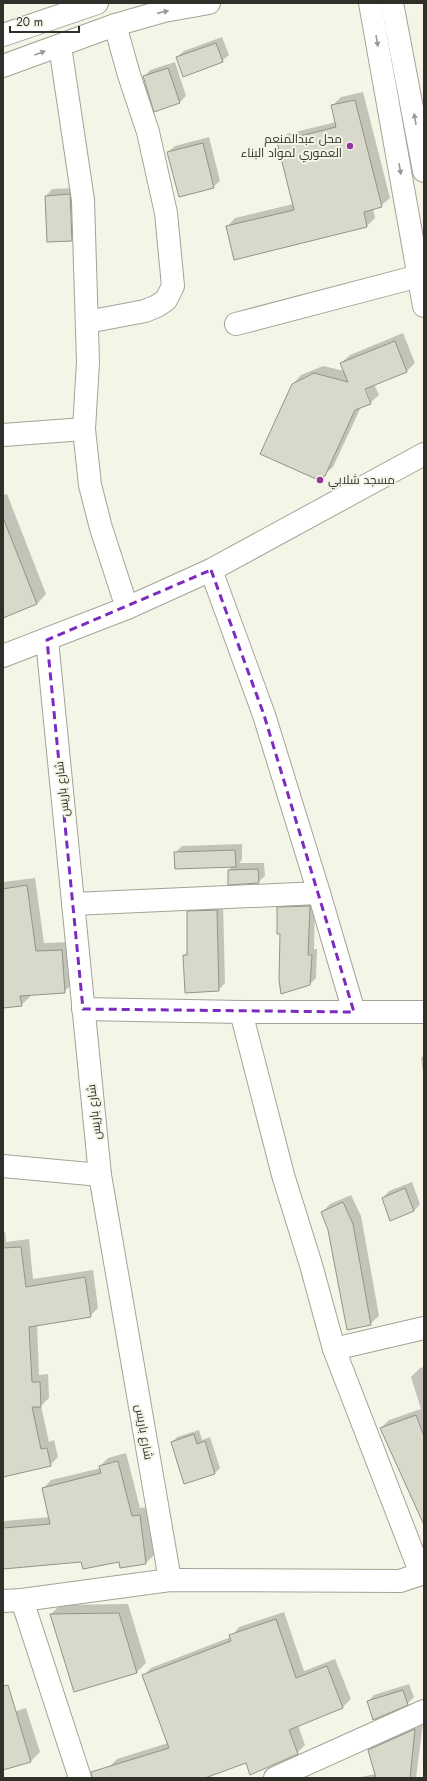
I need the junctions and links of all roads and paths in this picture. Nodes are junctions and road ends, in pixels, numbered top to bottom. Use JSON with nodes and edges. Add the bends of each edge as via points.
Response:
{"nodes":[{"id":1,"x":97,"y":3,"type":"edge"},
{"id":2,"x":209,"y":3,"type":"edge"},
{"id":3,"x":370,"y":3,"type":"edge"},
{"id":4,"x":392,"y":3,"type":"edge"},
{"id":5,"x":73,"y":6,"type":"edge"},
{"id":6,"x":115,"y":25,"type":"junction"},
{"id":7,"x":3,"y":35,"type":"edge"},
{"id":8,"x":60,"y":46,"type":"junction"},
{"id":9,"x":3,"y":66,"type":"edge"},
{"id":10,"x":424,"y":171,"type":"edge"},
{"id":11,"x":418,"y":276,"type":"junction"},
{"id":12,"x":424,"y":306,"type":"edge"},
{"id":13,"x":87,"y":322,"type":"junction"},
{"id":14,"x":236,"y":324,"type":"dead end"},
{"id":15,"x":84,"y":429,"type":"junction"},
{"id":16,"x":3,"y":435,"type":"edge"},
{"id":17,"x":424,"y":454,"type":"edge"},
{"id":18,"x":211,"y":570,"type":"junction"},
{"id":19,"x":127,"y":608,"type":"junction"},
{"id":20,"x":47,"y":640,"type":"junction"},
{"id":21,"x":3,"y":656,"type":"edge"},
{"id":22,"x":319,"y":893,"type":"junction"},
{"id":23,"x":73,"y":904,"type":"junction"},
{"id":24,"x":83,"y":1009,"type":"junction"},
{"id":25,"x":241,"y":1012,"type":"junction"},
{"id":26,"x":354,"y":1012,"type":"junction"},
{"id":27,"x":424,"y":1012,"type":"edge"},
{"id":28,"x":3,"y":1166,"type":"edge"},
{"id":29,"x":100,"y":1175,"type":"junction"},
{"id":30,"x":424,"y":1328,"type":"edge"},
{"id":31,"x":334,"y":1350,"type":"junction"},
{"id":32,"x":422,"y":1574,"type":"edge"},
{"id":33,"x":170,"y":1580,"type":"junction"},
{"id":34,"x":12,"y":1601,"type":"edge"},
{"id":35,"x":424,"y":1711,"type":"edge"},
{"id":36,"x":80,"y":1778,"type":"edge"},
{"id":37,"x":275,"y":1778,"type":"edge"}],
"edges":[{"from":1,"to":5,"type":"street"},
{"from":6,"to":2,"type":"street","one_way":true,"via":[[164,11]]},
{"from":3,"to":11,"type":"street","one_way":true},
{"from":10,"to":4,"type":"street","one_way":true},
{"from":5,"to":7,"type":"street"},
{"from":6,"to":8,"type":"street"},
{"from":6,"to":13,"type":"street","via":[[148,132],[166,213],[173,286],[166,300],[157,306],[145,311]]},
{"from":9,"to":8,"type":"street","one_way":true},
{"from":8,"to":13,"type":"street","via":[[83,200]]},
{"from":11,"to":12,"type":"street"},
{"from":11,"to":14,"type":"street"},
{"from":13,"to":15,"type":"street","via":[[88,362]]},
{"from":15,"to":16,"type":"street"},
{"from":15,"to":19,"type":"street","via":[[90,485]]},
{"from":17,"to":18,"type":"street"},
{"from":18,"to":19,"type":"street"},
{"from":18,"to":22,"type":"street","via":[[264,715]]},
{"from":19,"to":20,"type":"street"},
{"from":20,"to":21,"type":"street"},
{"from":20,"to":23,"type":"street","name":"شارع باريس"},
{"from":22,"to":23,"type":"street"},
{"from":22,"to":26,"type":"street"},
{"from":23,"to":24,"type":"street","name":"شارع باريس"},
{"from":24,"to":25,"type":"street"},
{"from":24,"to":29,"type":"street","name":"شارع باريس"},
{"from":25,"to":26,"type":"street"},
{"from":25,"to":31,"type":"street","via":[[283,1175]]},
{"from":26,"to":27,"type":"street"},
{"from":28,"to":29,"type":"street"},
{"from":29,"to":33,"type":"street","name":"شارع باريس"},
{"from":30,"to":31,"type":"street"},
{"from":31,"to":32,"type":"street"},
{"from":32,"to":33,"type":"street","via":[[400,1581]]},
{"from":33,"to":34,"type":"street"},
{"from":34,"to":36,"type":"street"},
{"from":35,"to":37,"type":"street"}]}
